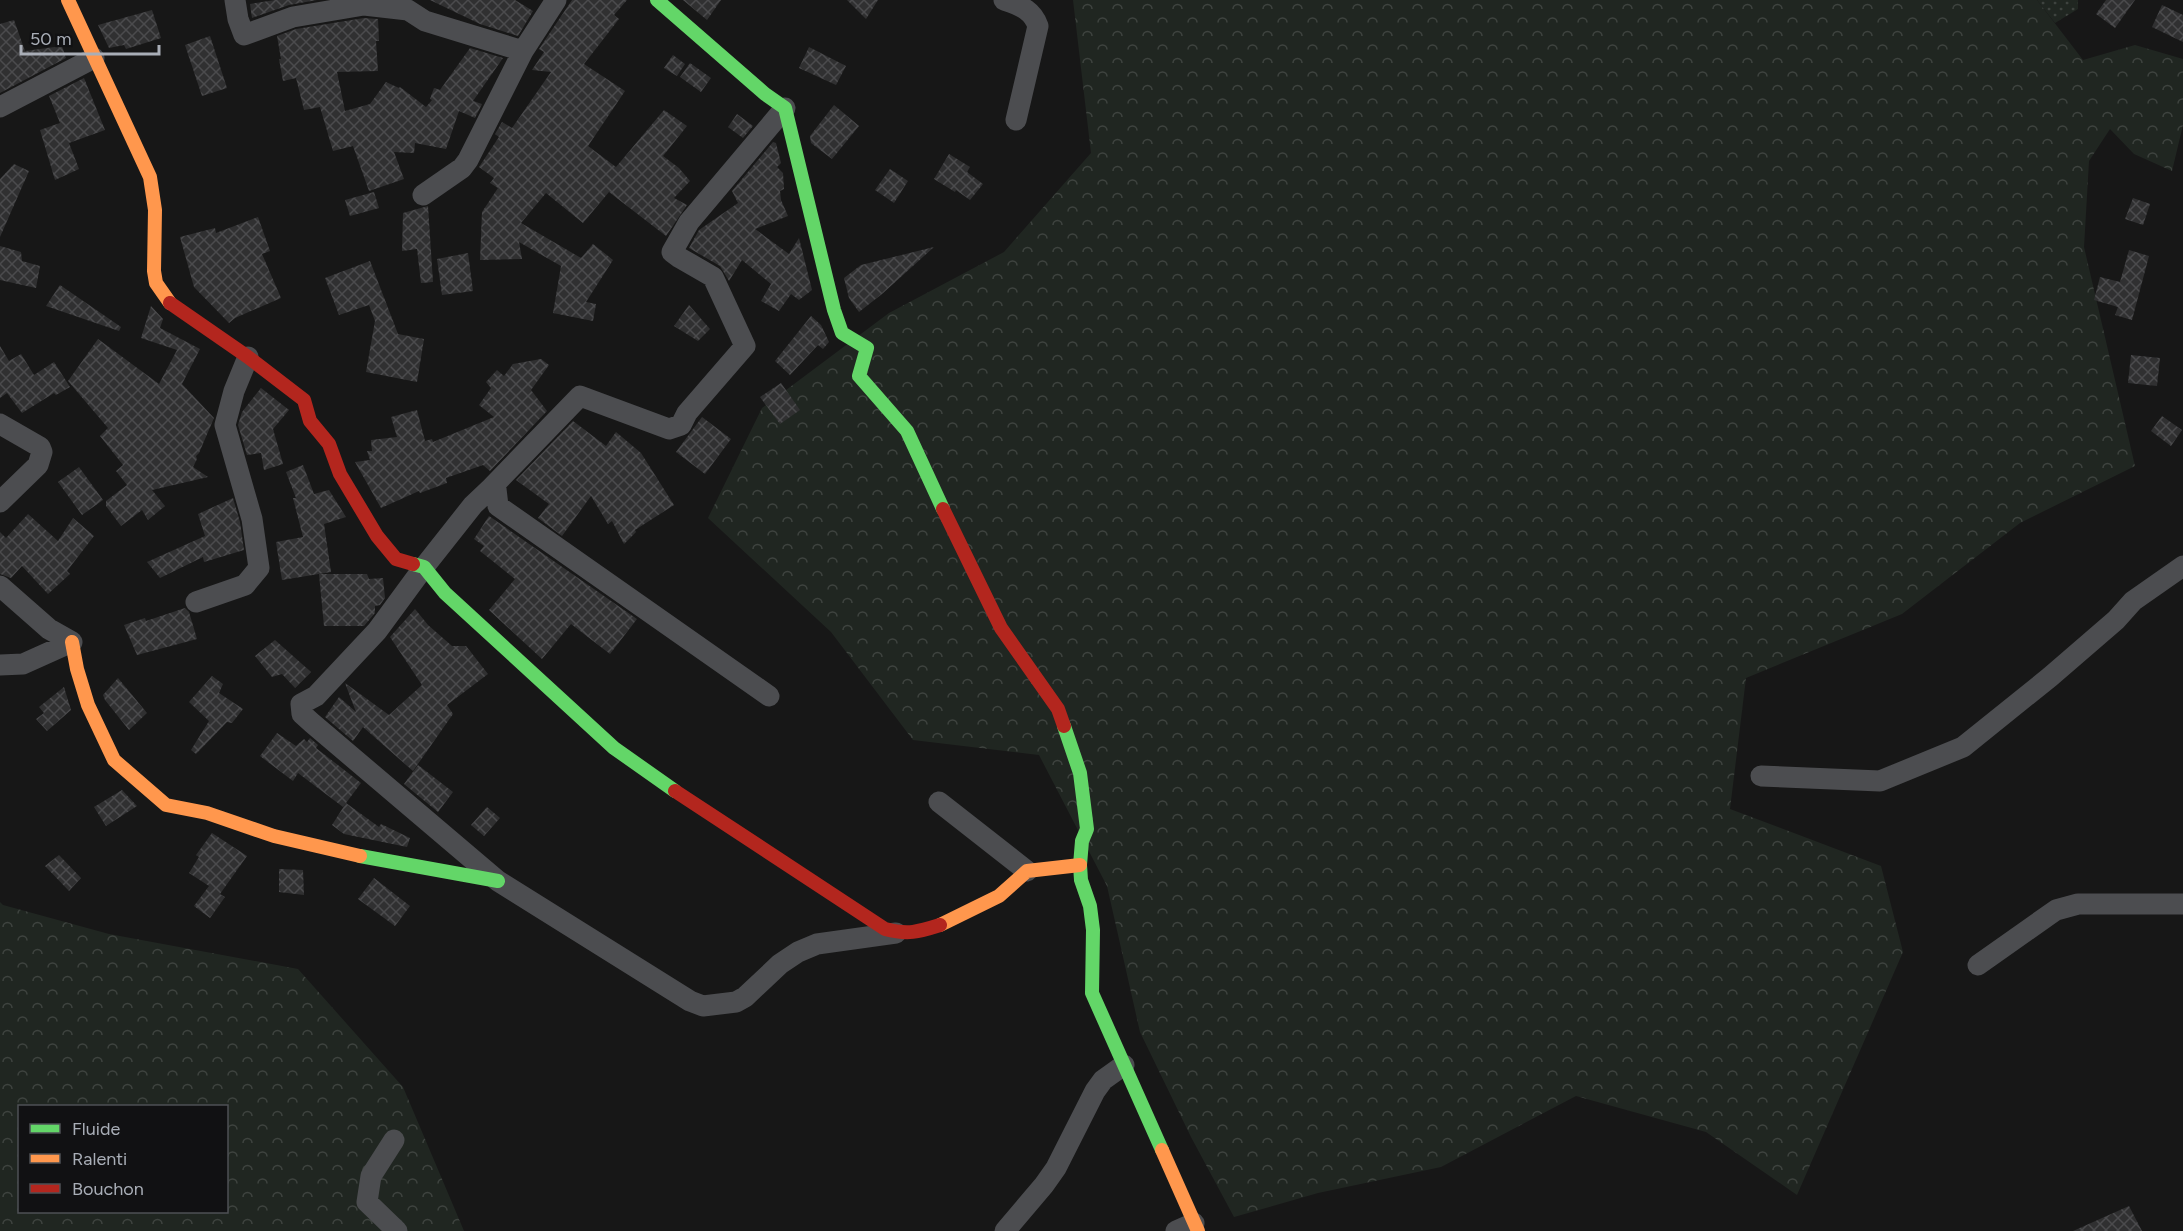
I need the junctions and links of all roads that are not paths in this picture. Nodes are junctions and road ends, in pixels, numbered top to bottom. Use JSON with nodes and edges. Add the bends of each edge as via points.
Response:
{"nodes":[{"id":1,"x":68,"y":0,"type":"edge"},
{"id":2,"x":235,"y":0,"type":"edge"},
{"id":3,"x":555,"y":0,"type":"edge"},
{"id":4,"x":657,"y":0,"type":"edge"},
{"id":5,"x":1004,"y":0,"type":"edge"},
{"id":6,"x":523,"y":51,"type":"junction"},
{"id":7,"x":94,"y":58,"type":"junction"},
{"id":8,"x":0,"y":107,"type":"edge"},
{"id":9,"x":785,"y":108,"type":"junction"},
{"id":10,"x":1016,"y":120,"type":"dead end"},
{"id":11,"x":423,"y":195,"type":"dead end"},
{"id":12,"x":248,"y":357,"type":"junction"},
{"id":13,"x":0,"y":424,"type":"edge"},
{"id":14,"x":492,"y":487,"type":"junction"},
{"id":15,"x":0,"y":502,"type":"edge"},
{"id":16,"x":2183,"y":566,"type":"edge"},
{"id":17,"x":424,"y":567,"type":"junction"},
{"id":18,"x":0,"y":586,"type":"edge"},
{"id":19,"x":196,"y":602,"type":"dead end"},
{"id":20,"x":72,"y":642,"type":"junction"},
{"id":21,"x":0,"y":665,"type":"edge"},
{"id":22,"x":769,"y":696,"type":"dead end"},
{"id":23,"x":1761,"y":776,"type":"dead end"},
{"id":24,"x":939,"y":802,"type":"dead end"},
{"id":25,"x":1080,"y":865,"type":"junction"},
{"id":26,"x":1027,"y":872,"type":"junction"},
{"id":27,"x":498,"y":881,"type":"junction"},
{"id":28,"x":2183,"y":904,"type":"edge"},
{"id":29,"x":899,"y":933,"type":"junction"},
{"id":30,"x":1978,"y":965,"type":"dead end"},
{"id":31,"x":1124,"y":1065,"type":"junction"},
{"id":32,"x":394,"y":1140,"type":"dead end"},
{"id":33,"x":1189,"y":1228,"type":"edge"},
{"id":34,"x":397,"y":1231,"type":"edge"},
{"id":35,"x":1005,"y":1231,"type":"edge"}],
"edges":[{"from":1,"to":7,"type":"street"},
{"from":2,"to":6,"type":"street","via":[[244,35],[293,17],[364,5],[408,10],[425,21]]},
{"from":3,"to":6,"type":"street"},
{"from":4,"to":9,"type":"street"},
{"from":5,"to":10,"type":"street","via":[[1029,11],[1038,26]]},
{"from":6,"to":11,"type":"street","via":[[468,160]]},
{"from":7,"to":8,"type":"street"},
{"from":7,"to":12,"type":"street","via":[[150,177],[155,210],[156,283],[171,304]]},
{"from":9,"to":14,"type":"street","via":[[689,222],[672,252],[713,277],[745,346],[681,425],[669,429],[580,396]]},
{"from":9,"to":25,"type":"street","via":[[838,322],[842,333],[867,348],[860,376],[907,431],[1001,628],[1058,709],[1080,773],[1087,829]]},
{"from":12,"to":17,"type":"street","via":[[304,400],[310,421],[329,444],[340,474],[376,536],[396,559]]},
{"from":12,"to":19,"type":"street","via":[[225,425],[252,519],[259,568],[245,585]]},
{"from":13,"to":15,"type":"street","via":[[40,447],[42,452],[38,465]]},
{"from":14,"to":17,"type":"street"},
{"from":14,"to":22,"type":"street","via":[[496,489],[498,506]]},
{"from":16,"to":23,"type":"street","via":[[2133,601],[2116,620],[1963,747],[1880,781]]},
{"from":17,"to":27,"type":"street","via":[[359,651],[316,696],[301,704],[302,714]]},
{"from":17,"to":29,"type":"street","via":[[614,748],[872,922]]},
{"from":18,"to":20,"type":"street","via":[[49,629]]},
{"from":20,"to":21,"type":"street","via":[[23,664]]},
{"from":20,"to":27,"type":"street","via":[[88,705],[114,760],[166,805],[370,858]]},
{"from":24,"to":26,"type":"street"},
{"from":25,"to":26,"type":"street"},
{"from":25,"to":31,"type":"street","via":[[1093,930],[1092,993]]},
{"from":26,"to":29,"type":"street","via":[[999,896],[950,922],[915,933]]},
{"from":27,"to":29,"type":"street","via":[[703,1006],[736,1002],[780,964],[817,944]]},
{"from":28,"to":30,"type":"street","via":[[2078,903],[2056,910]]},
{"from":31,"to":33,"type":"street"},
{"from":31,"to":35,"type":"street","via":[[1099,1085],[1056,1168]]},
{"from":32,"to":34,"type":"street","via":[[371,1176],[367,1202]]}]}
